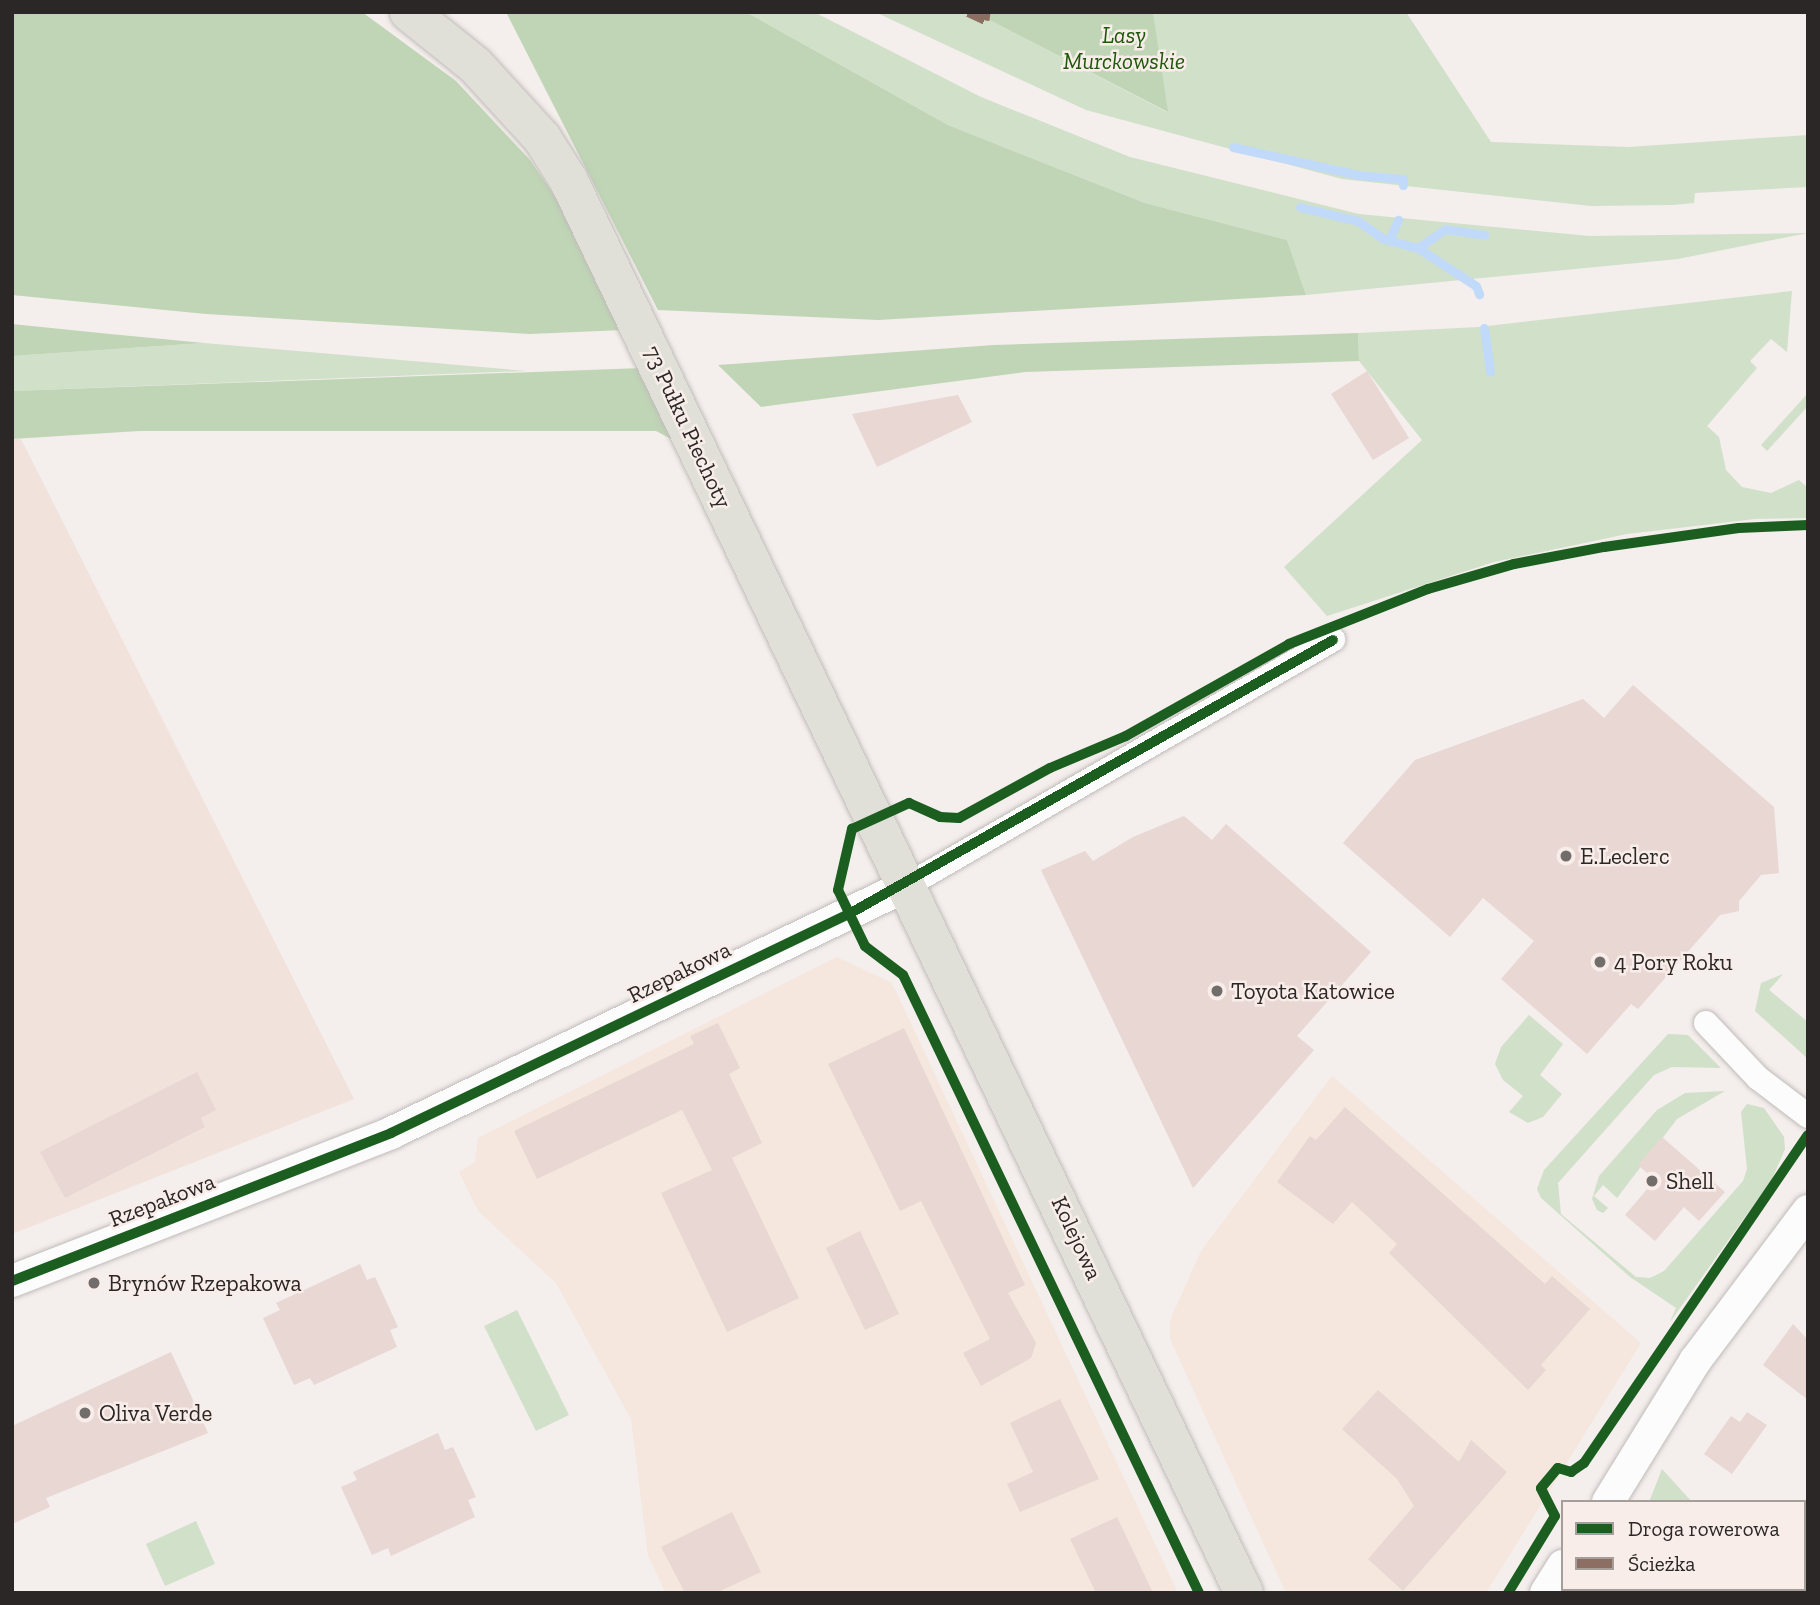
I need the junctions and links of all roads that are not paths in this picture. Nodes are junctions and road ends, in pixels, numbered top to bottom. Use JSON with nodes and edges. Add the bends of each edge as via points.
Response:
{"nodes":[{"id":1,"x":408,"y":12,"type":"edge"},
{"id":2,"x":1333,"y":640,"type":"dead end"},
{"id":3,"x":908,"y":885,"type":"junction"},
{"id":4,"x":1706,"y":1023,"type":"dead end"},
{"id":5,"x":1808,"y":1116,"type":"edge"},
{"id":6,"x":1802,"y":1229,"type":"edge"},
{"id":7,"x":12,"y":1281,"type":"edge"},
{"id":8,"x":1609,"y":1500,"type":"edge"},
{"id":9,"x":1561,"y":1569,"type":"edge"},
{"id":10,"x":1244,"y":1593,"type":"edge"},
{"id":11,"x":1546,"y":1593,"type":"edge"}],
"edges":[{"from":1,"to":3,"type":"main road","name":"73 Pułku Piechoty","via":[[475,65],[542,138],[569,181]]},
{"from":2,"to":3,"type":"street","name":"Rzepakowa"},
{"from":3,"to":7,"type":"street","name":"Rzepakowa","via":[[391,1133]]},
{"from":3,"to":10,"type":"main road","name":"Kolejowa"},
{"from":4,"to":5,"type":"street","via":[[1758,1077]]},
{"from":6,"to":8,"type":"street","via":[[1688,1372]]},
{"from":9,"to":11,"type":"street"}]}
